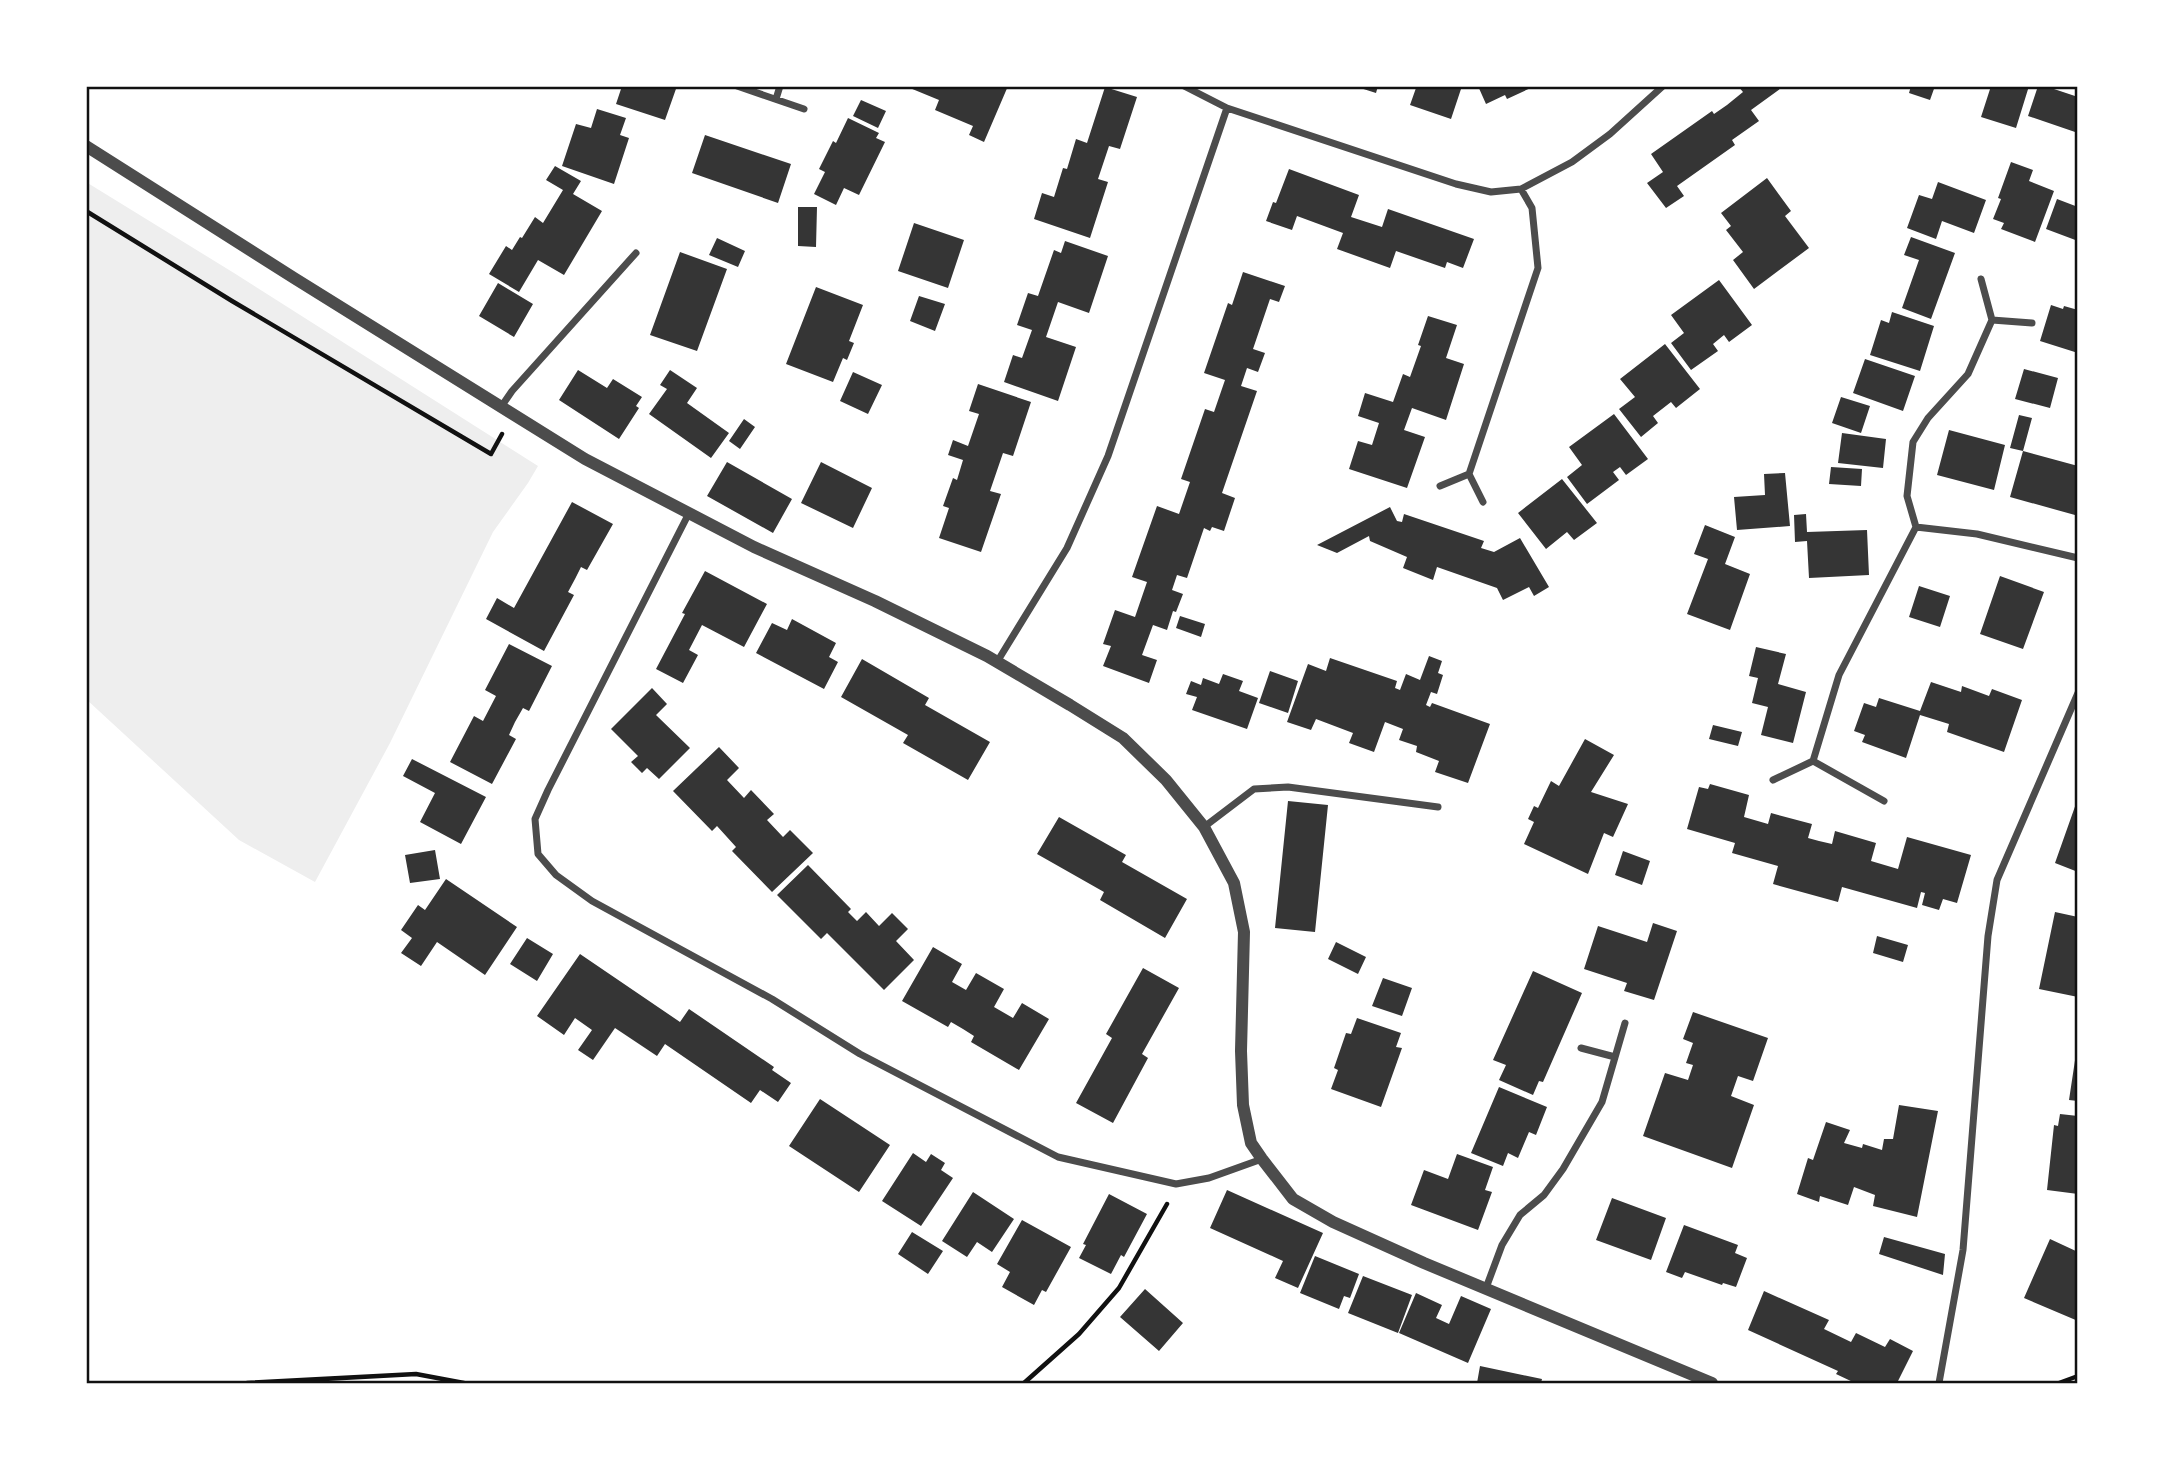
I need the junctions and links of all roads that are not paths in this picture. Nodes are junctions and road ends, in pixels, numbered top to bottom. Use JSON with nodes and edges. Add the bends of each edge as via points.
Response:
{"nodes":[{"id":1,"x":737,"y":86,"type":"edge"},
{"id":2,"x":780,"y":86,"type":"edge"},
{"id":3,"x":1184,"y":86,"type":"edge"},
{"id":4,"x":1663,"y":86,"type":"edge"},
{"id":5,"x":776,"y":99,"type":"junction"},
{"id":6,"x":1227,"y":108,"type":"junction"},
{"id":7,"x":804,"y":109,"type":"dead end"},
{"id":8,"x":86,"y":146,"type":"edge"},
{"id":9,"x":1521,"y":189,"type":"junction"},
{"id":10,"x":636,"y":253,"type":"dead end"},
{"id":11,"x":1981,"y":279,"type":"dead end"},
{"id":12,"x":1992,"y":320,"type":"junction"},
{"id":13,"x":2032,"y":323,"type":"dead end"},
{"id":14,"x":501,"y":408,"type":"junction"},
{"id":15,"x":1469,"y":474,"type":"junction"},
{"id":16,"x":1440,"y":486,"type":"dead end"},
{"id":17,"x":1483,"y":502,"type":"dead end"},
{"id":18,"x":689,"y":513,"type":"junction"},
{"id":19,"x":1916,"y":527,"type":"junction"},
{"id":20,"x":2078,"y":558,"type":"edge"},
{"id":21,"x":997,"y":662,"type":"junction"},
{"id":22,"x":2078,"y":693,"type":"edge"},
{"id":23,"x":2076,"y":704,"type":"edge"},
{"id":24,"x":1813,"y":761,"type":"junction"},
{"id":25,"x":1773,"y":780,"type":"dead end"},
{"id":26,"x":1884,"y":801,"type":"dead end"},
{"id":27,"x":1438,"y":807,"type":"dead end"},
{"id":28,"x":1205,"y":827,"type":"junction"},
{"id":29,"x":1625,"y":1023,"type":"dead end"},
{"id":30,"x":1581,"y":1048,"type":"dead end"},
{"id":31,"x":1615,"y":1057,"type":"junction"},
{"id":32,"x":1262,"y":1159,"type":"junction"},
{"id":33,"x":1486,"y":1288,"type":"junction"},
{"id":34,"x":1712,"y":1383,"type":"edge"},
{"id":35,"x":1939,"y":1383,"type":"edge"}],
"edges":[{"from":1,"to":5,"type":"street"},
{"from":2,"to":5,"type":"street"},
{"from":3,"to":6,"type":"street"},
{"from":4,"to":9,"type":"street","via":[[1572,162]]},
{"from":5,"to":7,"type":"street"},
{"from":6,"to":9,"type":"street","via":[[1456,184],[1491,192]]},
{"from":6,"to":21,"type":"street","via":[[1108,456],[1067,548]]},
{"from":8,"to":14,"type":"street"},
{"from":9,"to":15,"type":"street","via":[[1532,208],[1538,268]]},
{"from":10,"to":14,"type":"street"},
{"from":11,"to":12,"type":"street"},
{"from":12,"to":13,"type":"street"},
{"from":12,"to":19,"type":"street","via":[[1968,374],[1913,442],[1907,496]]},
{"from":14,"to":18,"type":"street","via":[[585,459]]},
{"from":15,"to":16,"type":"street"},
{"from":15,"to":17,"type":"street"},
{"from":18,"to":21,"type":"street"},
{"from":18,"to":32,"type":"street","via":[[535,820],[538,853],[556,875],[593,901],[772,999],[860,1054],[1058,1157],[1176,1184]]},
{"from":19,"to":20,"type":"street","via":[[1977,534]]},
{"from":19,"to":24,"type":"street","via":[[1839,675]]},
{"from":21,"to":28,"type":"street","via":[[1122,738],[1166,780]]},
{"from":22,"to":23,"type":"street"},
{"from":23,"to":35,"type":"street","via":[[1997,880],[1988,936],[1963,1250]]},
{"from":24,"to":25,"type":"street"},
{"from":24,"to":26,"type":"street"},
{"from":27,"to":28,"type":"street","via":[[1287,786],[1254,789]]},
{"from":28,"to":32,"type":"street","via":[[1234,883],[1244,932],[1243,1105],[1251,1143]]},
{"from":29,"to":31,"type":"street"},
{"from":30,"to":31,"type":"street"},
{"from":31,"to":33,"type":"street","via":[[1602,1102],[1581,1142],[1544,1195],[1520,1215],[1502,1245]]},
{"from":32,"to":33,"type":"street","via":[[1293,1199],[1333,1222]]},
{"from":33,"to":34,"type":"street"}]}
